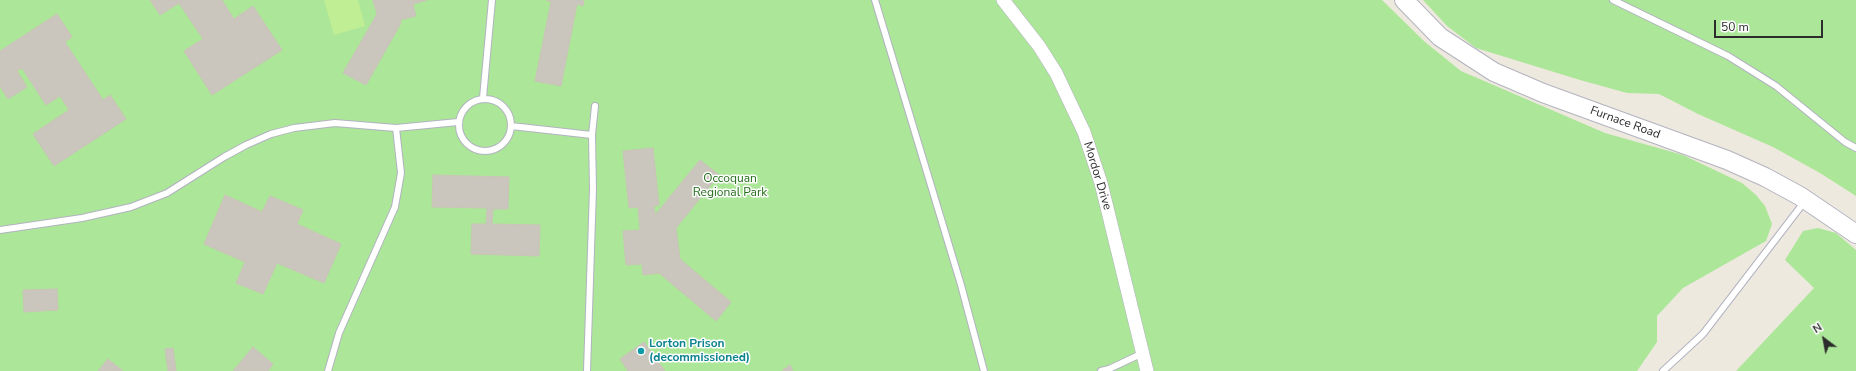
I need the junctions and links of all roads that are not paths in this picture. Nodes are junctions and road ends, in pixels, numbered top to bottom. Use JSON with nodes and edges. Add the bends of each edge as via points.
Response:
{"nodes":[{"id":1,"x":492,"y":0,"type":"edge"},
{"id":2,"x":875,"y":0,"type":"edge"},
{"id":3,"x":1003,"y":0,"type":"edge"},
{"id":4,"x":1404,"y":0,"type":"edge"},
{"id":5,"x":1614,"y":0,"type":"edge"},
{"id":6,"x":483,"y":98,"type":"junction"},
{"id":7,"x":594,"y":106,"type":"dead end"},
{"id":8,"x":458,"y":122,"type":"junction"},
{"id":9,"x":511,"y":126,"type":"junction"},
{"id":10,"x":396,"y":128,"type":"junction"},
{"id":11,"x":592,"y":135,"type":"junction"},
{"id":12,"x":1856,"y":148,"type":"edge"},
{"id":13,"x":1806,"y":200,"type":"junction"},
{"id":14,"x":0,"y":230,"type":"edge"},
{"id":15,"x":1856,"y":234,"type":"edge"},
{"id":16,"x":1143,"y":352,"type":"junction"},
{"id":17,"x":328,"y":371,"type":"edge"},
{"id":18,"x":587,"y":371,"type":"edge"},
{"id":19,"x":984,"y":371,"type":"edge"},
{"id":20,"x":1101,"y":371,"type":"edge"},
{"id":21,"x":1147,"y":371,"type":"edge"},
{"id":22,"x":1663,"y":371,"type":"edge"}],
"edges":[{"from":1,"to":6,"type":"lane"},
{"from":2,"to":19,"type":"lane"},
{"from":3,"to":16,"type":"street","name":"Mordor Drive","via":[[1039,46],[1056,73],[1084,132],[1101,183]]},
{"from":4,"to":13,"type":"main road","name":"Furnace Road","via":[[1440,37],[1494,72],[1543,94],[1727,160]]},
{"from":5,"to":12,"type":"lane","via":[[1728,56],[1776,86]]},
{"from":6,"to":8,"type":"lane","via":[[469,103]]},
{"from":6,"to":9,"type":"lane","via":[[503,106],[510,117]]},
{"from":7,"to":11,"type":"lane"},
{"from":8,"to":9,"type":"lane","via":[[459,131],[467,145],[483,151],[491,151],[505,142]]},
{"from":8,"to":10,"type":"lane"},
{"from":9,"to":11,"type":"lane"},
{"from":10,"to":14,"type":"lane","via":[[335,123],[294,128],[271,134],[246,145],[167,193],[131,207],[82,218]]},
{"from":10,"to":17,"type":"lane","via":[[401,173],[395,207],[339,333]]},
{"from":11,"to":18,"type":"lane","via":[[593,189]]},
{"from":13,"to":15,"type":"main road","name":"Furnace Road"},
{"from":13,"to":22,"type":"lane","via":[[1703,334]]},
{"from":16,"to":20,"type":"lane","via":[[1109,370]]},
{"from":16,"to":21,"type":"street","name":"Mordor Drive"}]}
